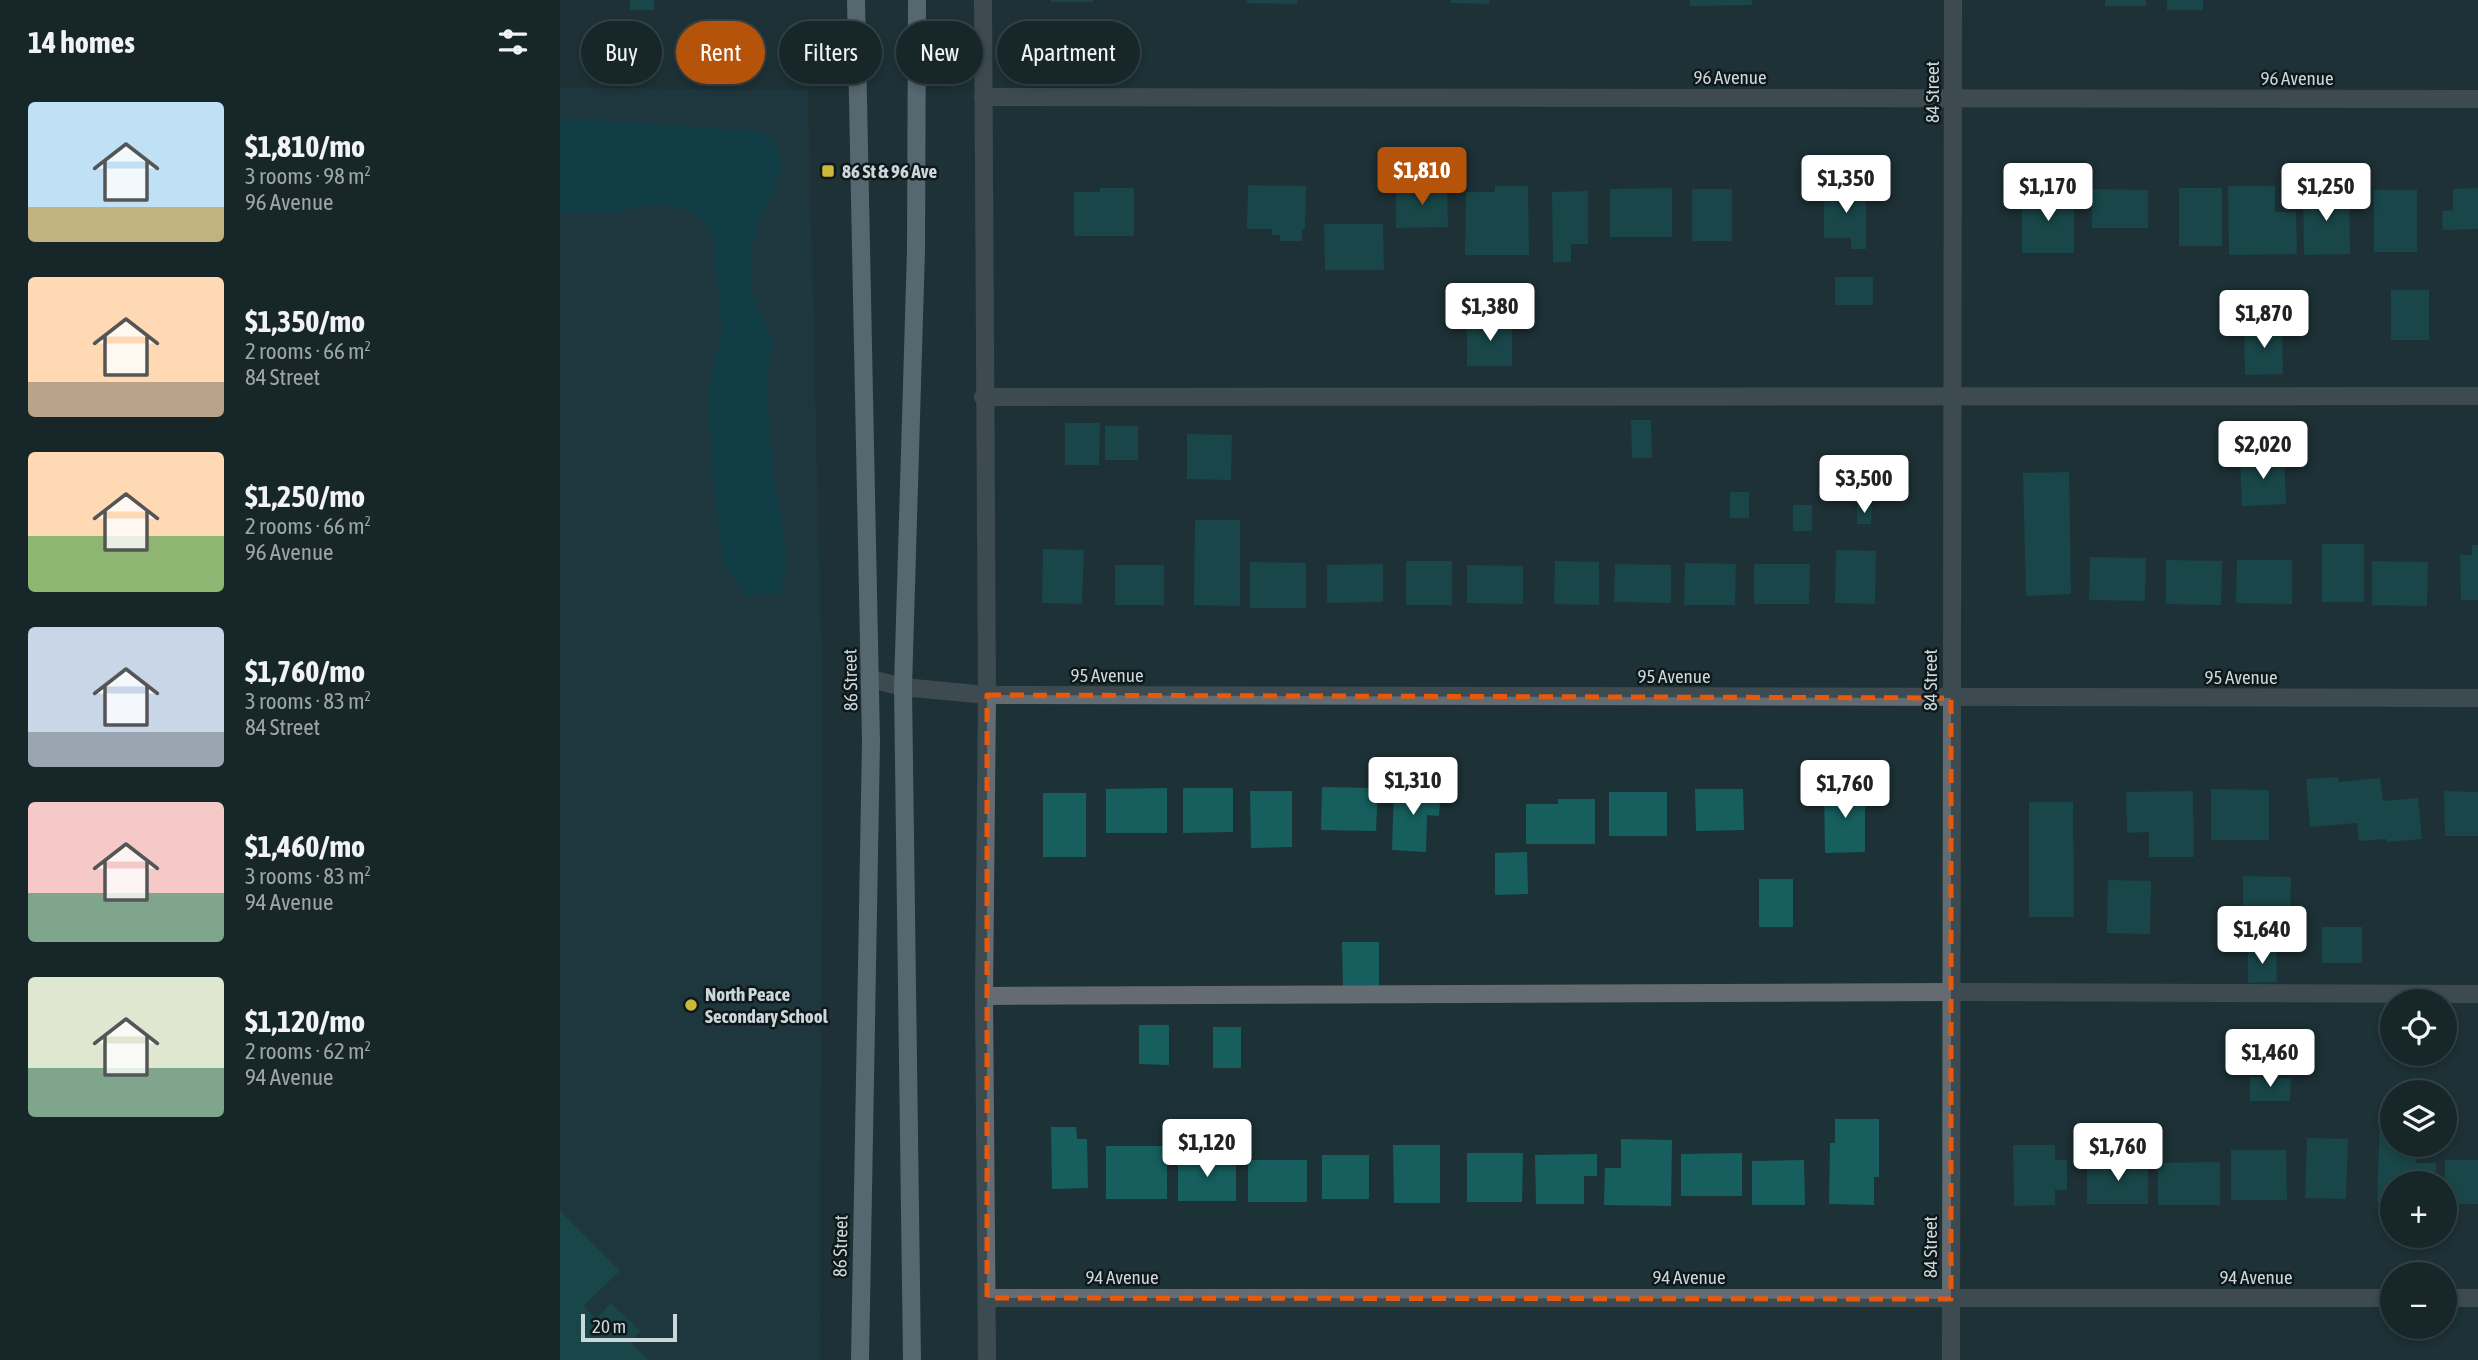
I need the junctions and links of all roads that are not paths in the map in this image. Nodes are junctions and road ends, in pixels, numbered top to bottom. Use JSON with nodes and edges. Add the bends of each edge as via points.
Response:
{"nodes":[{"id":1,"x":856,"y":0,"type":"edge"},
{"id":2,"x":917,"y":0,"type":"edge"},
{"id":3,"x":983,"y":0,"type":"edge"},
{"id":4,"x":1953,"y":0,"type":"edge"},
{"id":5,"x":983,"y":97,"type":"junction"},
{"id":6,"x":1954,"y":98,"type":"junction"},
{"id":7,"x":2478,"y":99,"type":"edge"},
{"id":8,"x":1951,"y":396,"type":"junction"},
{"id":9,"x":2478,"y":396,"type":"edge"},
{"id":10,"x":983,"y":397,"type":"junction"},
{"id":11,"x":871,"y":679,"type":"junction"},
{"id":12,"x":903,"y":687,"type":"junction"},
{"id":13,"x":987,"y":695,"type":"junction"},
{"id":14,"x":1951,"y":698,"type":"junction"},
{"id":15,"x":2478,"y":698,"type":"edge"},
{"id":16,"x":1950,"y":992,"type":"junction"},
{"id":17,"x":2478,"y":994,"type":"edge"},
{"id":18,"x":984,"y":996,"type":"junction"},
{"id":19,"x":987,"y":1298,"type":"junction"},
{"id":20,"x":2380,"y":1298,"type":"edge"},
{"id":21,"x":2457,"y":1298,"type":"edge"},
{"id":22,"x":2478,"y":1298,"type":"edge"},
{"id":23,"x":1951,"y":1299,"type":"junction"},
{"id":24,"x":860,"y":1360,"type":"edge"},
{"id":25,"x":912,"y":1360,"type":"edge"},
{"id":26,"x":987,"y":1360,"type":"edge"},
{"id":27,"x":1951,"y":1360,"type":"edge"}],
"edges":[{"from":1,"to":11,"type":"main road","name":"86 Street"},
{"from":2,"to":12,"type":"main road","via":[[916,250]]},
{"from":3,"to":5,"type":"street"},
{"from":4,"to":6,"type":"street","name":"84 Street"},
{"from":5,"to":6,"type":"street","name":"96 Avenue"},
{"from":5,"to":10,"type":"street"},
{"from":6,"to":7,"type":"street","name":"96 Avenue"},
{"from":6,"to":8,"type":"street","name":"84 Street"},
{"from":8,"to":9,"type":"street"},
{"from":8,"to":10,"type":"street"},
{"from":8,"to":14,"type":"street","name":"84 Street"},
{"from":10,"to":13,"type":"street"},
{"from":11,"to":12,"type":"street","name":"95 Avenue"},
{"from":11,"to":24,"type":"main road","name":"86 Street"},
{"from":12,"to":13,"type":"street","name":"95 Avenue"},
{"from":12,"to":25,"type":"main road"},
{"from":13,"to":14,"type":"street","name":"95 Avenue"},
{"from":13,"to":18,"type":"street"},
{"from":14,"to":15,"type":"street","name":"95 Avenue"},
{"from":14,"to":16,"type":"street","name":"84 Street"},
{"from":16,"to":17,"type":"street"},
{"from":16,"to":18,"type":"street"},
{"from":16,"to":23,"type":"street","name":"84 Street"},
{"from":18,"to":19,"type":"street"},
{"from":19,"to":23,"type":"street","name":"94 Avenue"},
{"from":19,"to":26,"type":"street"},
{"from":20,"to":23,"type":"street","name":"94 Avenue"},
{"from":21,"to":22,"type":"street"},
{"from":23,"to":27,"type":"street","name":"84 Street"}]}
